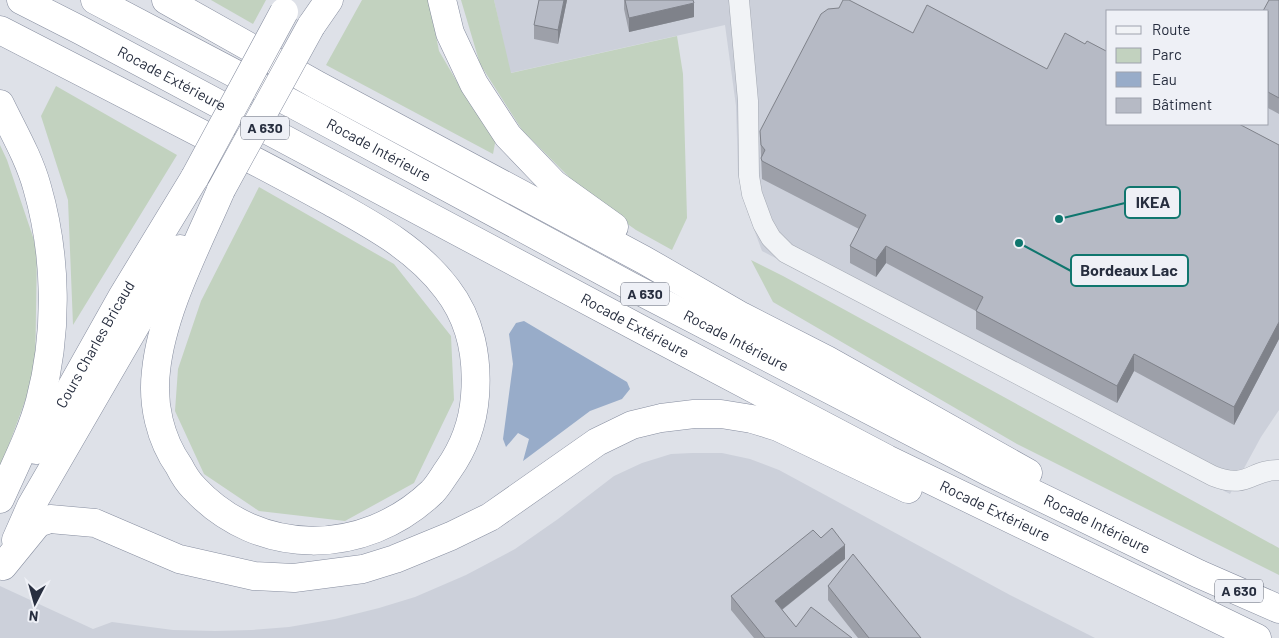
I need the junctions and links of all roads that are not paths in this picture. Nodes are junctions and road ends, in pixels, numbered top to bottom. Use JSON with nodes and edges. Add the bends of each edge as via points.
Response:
{"nodes":[{"id":1,"x":21,"y":0,"type":"edge"},
{"id":2,"x":95,"y":0,"type":"edge"},
{"id":3,"x":166,"y":0,"type":"edge"},
{"id":4,"x":316,"y":0,"type":"edge"},
{"id":5,"x":329,"y":0,"type":"edge"},
{"id":6,"x":442,"y":0,"type":"edge"},
{"id":7,"x":739,"y":0,"type":"edge"},
{"id":8,"x":288,"y":4,"type":"edge"},
{"id":9,"x":310,"y":26,"type":"junction"},
{"id":10,"x":0,"y":30,"type":"edge"},
{"id":11,"x":0,"y":104,"type":"edge"},
{"id":12,"x":221,"y":190,"type":"junction"},
{"id":13,"x":827,"y":360,"type":"junction"},
{"id":14,"x":1279,"y":470,"type":"edge"},
{"id":15,"x":0,"y":499,"type":"edge"},
{"id":16,"x":0,"y":513,"type":"edge"},
{"id":17,"x":2,"y":569,"type":"edge"},
{"id":18,"x":1199,"y":574,"type":"junction"},
{"id":19,"x":1182,"y":603,"type":"junction"},
{"id":20,"x":1279,"y":609,"type":"edge"},
{"id":21,"x":1257,"y":638,"type":"edge"}],
"edges":[{"from":1,"to":19,"type":"highway","name":"Rocade Extérieure","number":"A 630","via":[[887,459]]},
{"from":2,"to":18,"type":"highway","name":"Rocade Intérieure","number":"A 630","via":[[630,286],[993,474]]},
{"from":3,"to":13,"type":"highway"},
{"from":4,"to":9,"type":"highway"},
{"from":5,"to":9,"type":"highway"},
{"from":6,"to":13,"type":"highway","via":[[450,34],[474,84],[508,136],[554,184],[608,224],[746,306]]},
{"from":7,"to":14,"type":"street","via":[[748,101],[750,185],[763,224],[771,238],[786,252],[1214,476],[1236,482]]},
{"from":8,"to":16,"type":"highway","name":"Cours Charles Bricaud","bridge":true,"via":[[195,177],[122,296]]},
{"from":9,"to":12,"type":"highway","bridge":true},
{"from":10,"to":12,"type":"highway","via":[[275,171],[380,230],[408,249],[449,291],[464,317],[473,347],[474,407],[466,437],[434,490],[386,525],[357,536],[327,541],[296,541],[266,534],[214,507],[192,486],[174,459],[155,403],[156,372],[169,312]]},
{"from":11,"to":15,"type":"highway","via":[[37,186],[49,239],[54,288],[50,346],[40,401]]},
{"from":12,"to":17,"type":"highway","via":[[171,262],[31,506]]},
{"from":13,"to":18,"type":"highway","via":[[1003,458]]},
{"from":17,"to":19,"type":"highway","via":[[38,523],[50,519],[95,523],[179,559],[254,576],[294,578],[363,569],[442,540],[490,516],[597,442],[632,425],[660,418],[721,414],[752,419],[778,428],[969,517]]},
{"from":18,"to":20,"type":"highway","name":"Rocade Intérieure","number":"A 630"},
{"from":19,"to":21,"type":"highway","name":"Rocade Extérieure","number":"A 630"}]}
